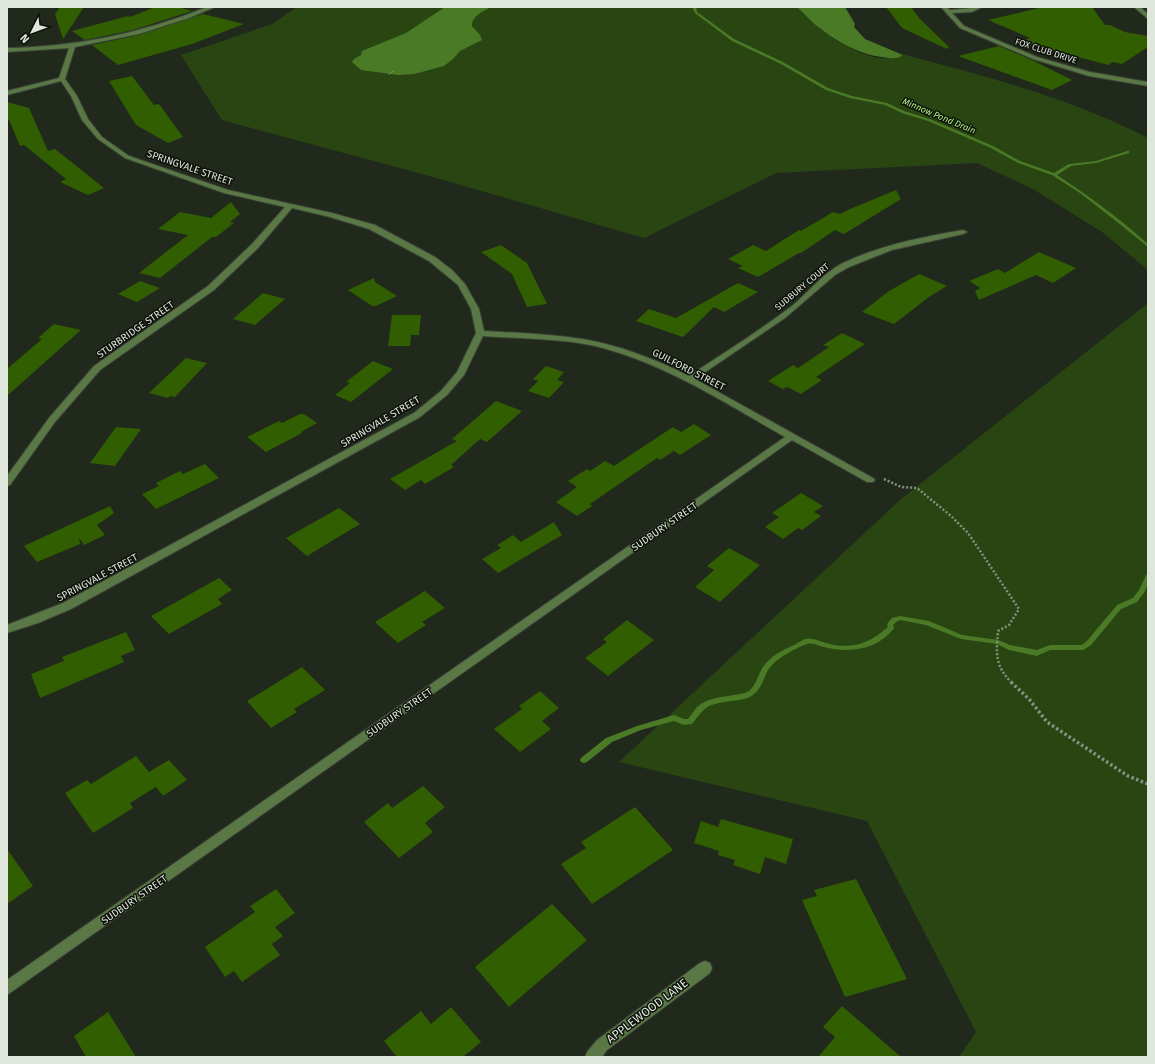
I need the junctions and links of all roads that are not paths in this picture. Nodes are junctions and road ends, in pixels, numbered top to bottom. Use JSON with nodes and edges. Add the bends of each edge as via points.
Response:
{"nodes":[{"id":1,"x":212,"y":7,"type":"edge"},
{"id":2,"x":979,"y":7,"type":"edge"},
{"id":3,"x":1138,"y":7,"type":"edge"},
{"id":4,"x":946,"y":9,"type":"edge"},
{"id":5,"x":1148,"y":16,"type":"edge"},
{"id":6,"x":72,"y":47,"type":"junction"},
{"id":7,"x":7,"y":50,"type":"edge"},
{"id":8,"x":62,"y":79,"type":"junction"},
{"id":9,"x":1148,"y":84,"type":"edge"},
{"id":10,"x":7,"y":93,"type":"edge"},
{"id":11,"x":290,"y":206,"type":"junction"},
{"id":12,"x":964,"y":232,"type":"dead end"},
{"id":13,"x":480,"y":333,"type":"junction"},
{"id":14,"x":689,"y":379,"type":"junction"},
{"id":15,"x":791,"y":437,"type":"junction"},
{"id":16,"x":870,"y":480,"type":"road end"},
{"id":17,"x":7,"y":483,"type":"edge"},
{"id":18,"x":7,"y":629,"type":"edge"},
{"id":19,"x":705,"y":968,"type":"dead end"},
{"id":20,"x":7,"y":988,"type":"edge"},
{"id":21,"x":592,"y":1057,"type":"edge"}],
"edges":[{"from":1,"to":6,"type":"street","via":[[170,24],[135,34]]},
{"from":2,"to":4,"type":"street","name":"FOX CLUB DRIVE","via":[[972,10]]},
{"from":3,"to":5,"type":"street"},
{"from":4,"to":9,"type":"street","name":"FOX CLUB DRIVE","via":[[962,27],[997,44],[1089,74]]},
{"from":6,"to":7,"type":"street"},
{"from":6,"to":8,"type":"street"},
{"from":8,"to":10,"type":"street"},
{"from":8,"to":11,"type":"street","name":"SPRINGVALE STREET","via":[[74,96],[85,120],[96,133],[127,157],[226,192]]},
{"from":11,"to":13,"type":"street","name":"SPRINGVALE STREET","via":[[372,227],[432,259],[461,284],[475,309]]},
{"from":11,"to":17,"type":"street","name":"STURBRIDGE STREET","via":[[255,246],[211,288],[97,368],[52,420]]},
{"from":12,"to":14,"type":"street","name":"SUDBURY COURT","via":[[908,242],[845,265],[764,331]]},
{"from":13,"to":14,"type":"street","name":"GUILFORD STREET","via":[[557,338],[605,346],[652,361]]},
{"from":13,"to":18,"type":"street","name":"SPRINGVALE STREET","via":[[461,373],[444,393],[417,415],[67,606]]},
{"from":14,"to":15,"type":"street","name":"GUILFORD STREET"},
{"from":15,"to":16,"type":"street","name":"GUILFORD STREET"},
{"from":15,"to":20,"type":"street","name":"SUDBURY STREET"},
{"from":19,"to":21,"type":"street","name":"APPLEWOOD LANE","via":[[602,1045]]}]}
